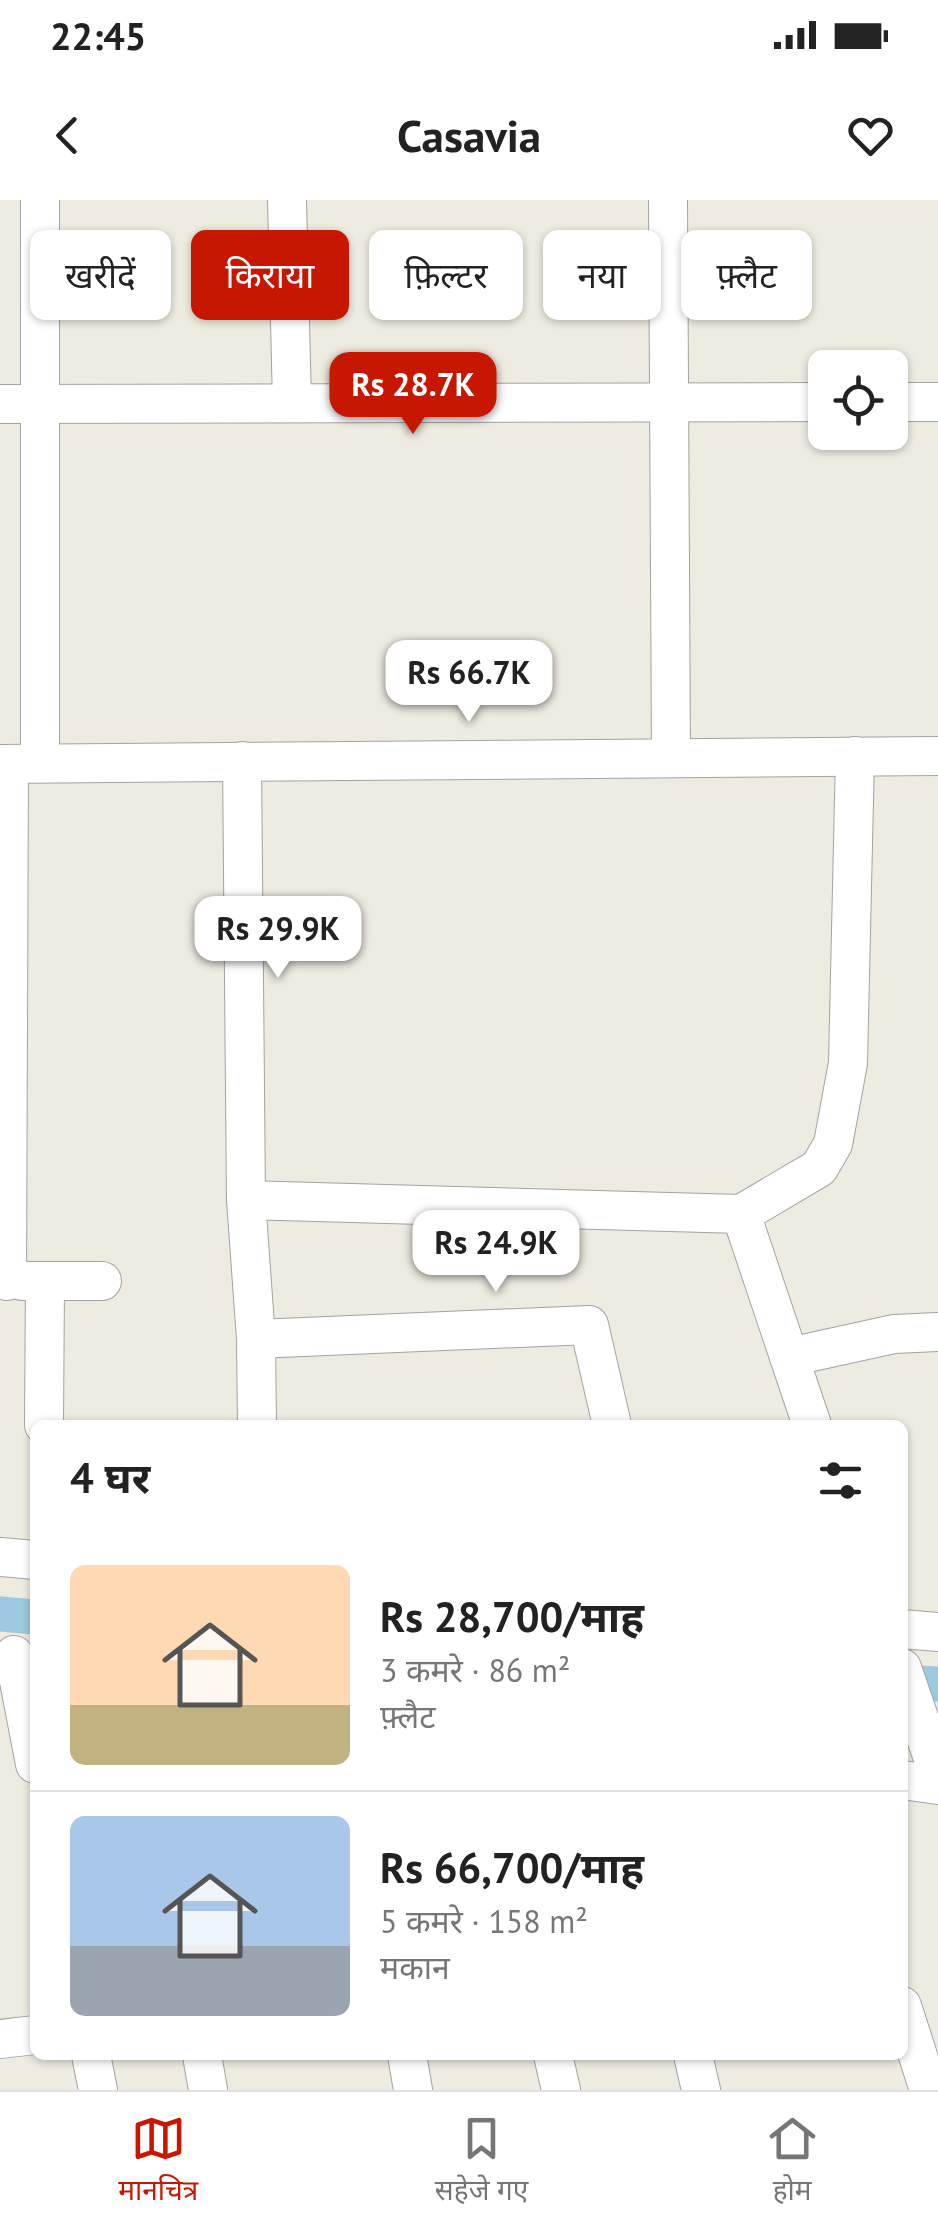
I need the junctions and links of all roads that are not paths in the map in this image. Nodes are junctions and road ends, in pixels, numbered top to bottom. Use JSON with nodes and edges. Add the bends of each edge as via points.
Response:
{"nodes":[{"id":1,"x":40,"y":200,"type":"edge"},
{"id":2,"x":287,"y":200,"type":"edge"},
{"id":3,"x":668,"y":200,"type":"edge"},
{"id":4,"x":808,"y":402,"type":"edge"},
{"id":5,"x":908,"y":402,"type":"edge"},
{"id":6,"x":938,"y":402,"type":"edge"},
{"id":7,"x":669,"y":403,"type":"junction"},
{"id":8,"x":0,"y":404,"type":"edge"},
{"id":9,"x":40,"y":404,"type":"junction"},
{"id":10,"x":292,"y":404,"type":"junction"},
{"id":11,"x":855,"y":756,"type":"junction"},
{"id":12,"x":938,"y":756,"type":"edge"},
{"id":13,"x":671,"y":757,"type":"junction"},
{"id":14,"x":242,"y":762,"type":"junction"},
{"id":15,"x":16,"y":764,"type":"edge"},
{"id":16,"x":246,"y":1200,"type":"junction"},
{"id":17,"x":742,"y":1214,"type":"junction"},
{"id":18,"x":4,"y":1281,"type":"edge"},
{"id":19,"x":45,"y":1281,"type":"junction"},
{"id":20,"x":102,"y":1281,"type":"dead end"},
{"id":21,"x":938,"y":1332,"type":"edge"},
{"id":22,"x":256,"y":1338,"type":"junction"},
{"id":23,"x":789,"y":1357,"type":"junction"},
{"id":24,"x":44,"y":1420,"type":"edge"},
{"id":25,"x":257,"y":1420,"type":"edge"},
{"id":26,"x":611,"y":1420,"type":"edge"},
{"id":27,"x":810,"y":1420,"type":"edge"},
{"id":28,"x":0,"y":1557,"type":"edge"},
{"id":29,"x":30,"y":1560,"type":"edge"},
{"id":30,"x":908,"y":1630,"type":"edge"},
{"id":31,"x":938,"y":1632,"type":"edge"},
{"id":32,"x":16,"y":1656,"type":"edge"},
{"id":33,"x":908,"y":1687,"type":"edge"},
{"id":34,"x":921,"y":1727,"type":"edge"},
{"id":35,"x":30,"y":1736,"type":"edge"},
{"id":36,"x":938,"y":1774,"type":"edge"},
{"id":37,"x":908,"y":1781,"type":"edge"},
{"id":38,"x":938,"y":1785,"type":"edge"},
{"id":39,"x":908,"y":2025,"type":"edge"},
{"id":40,"x":30,"y":2035,"type":"edge"},
{"id":41,"x":0,"y":2039,"type":"edge"},
{"id":42,"x":92,"y":2060,"type":"edge"},
{"id":43,"x":203,"y":2060,"type":"edge"},
{"id":44,"x":408,"y":2060,"type":"edge"},
{"id":45,"x":554,"y":2060,"type":"edge"},
{"id":46,"x":694,"y":2060,"type":"edge"},
{"id":47,"x":98,"y":2090,"type":"edge"},
{"id":48,"x":208,"y":2090,"type":"edge"},
{"id":49,"x":412,"y":2090,"type":"edge"},
{"id":50,"x":562,"y":2090,"type":"edge"},
{"id":51,"x":701,"y":2090,"type":"edge"},
{"id":52,"x":929,"y":2090,"type":"edge"}],
"edges":[{"from":1,"to":9,"type":"street"},
{"from":2,"to":10,"type":"street"},
{"from":3,"to":7,"type":"street"},
{"from":4,"to":7,"type":"street"},
{"from":5,"to":6,"type":"street"},
{"from":7,"to":10,"type":"street"},
{"from":7,"to":13,"type":"street"},
{"from":8,"to":9,"type":"street"},
{"from":9,"to":10,"type":"street"},
{"from":9,"to":15,"type":"street"},
{"from":11,"to":12,"type":"street"},
{"from":11,"to":13,"type":"street"},
{"from":11,"to":17,"type":"street","via":[[848,1063],[833,1144],[819,1168]]},
{"from":13,"to":14,"type":"street"},
{"from":14,"to":15,"type":"street"},
{"from":14,"to":16,"type":"street"},
{"from":15,"to":18,"type":"street"},
{"from":16,"to":17,"type":"street"},
{"from":16,"to":22,"type":"street"},
{"from":17,"to":23,"type":"street"},
{"from":18,"to":19,"type":"street"},
{"from":19,"to":20,"type":"street"},
{"from":19,"to":24,"type":"street"},
{"from":21,"to":23,"type":"street","via":[[894,1334]]},
{"from":22,"to":25,"type":"street"},
{"from":22,"to":26,"type":"street","via":[[589,1325]]},
{"from":23,"to":27,"type":"street"},
{"from":28,"to":29,"type":"street"},
{"from":30,"to":31,"type":"street"},
{"from":32,"to":35,"type":"street"},
{"from":33,"to":34,"type":"street"},
{"from":34,"to":36,"type":"street"},
{"from":37,"to":38,"type":"street"},
{"from":39,"to":52,"type":"street"},
{"from":40,"to":41,"type":"street"},
{"from":42,"to":47,"type":"street"},
{"from":43,"to":48,"type":"street"},
{"from":44,"to":49,"type":"street"},
{"from":45,"to":50,"type":"street"},
{"from":46,"to":51,"type":"street"}]}
